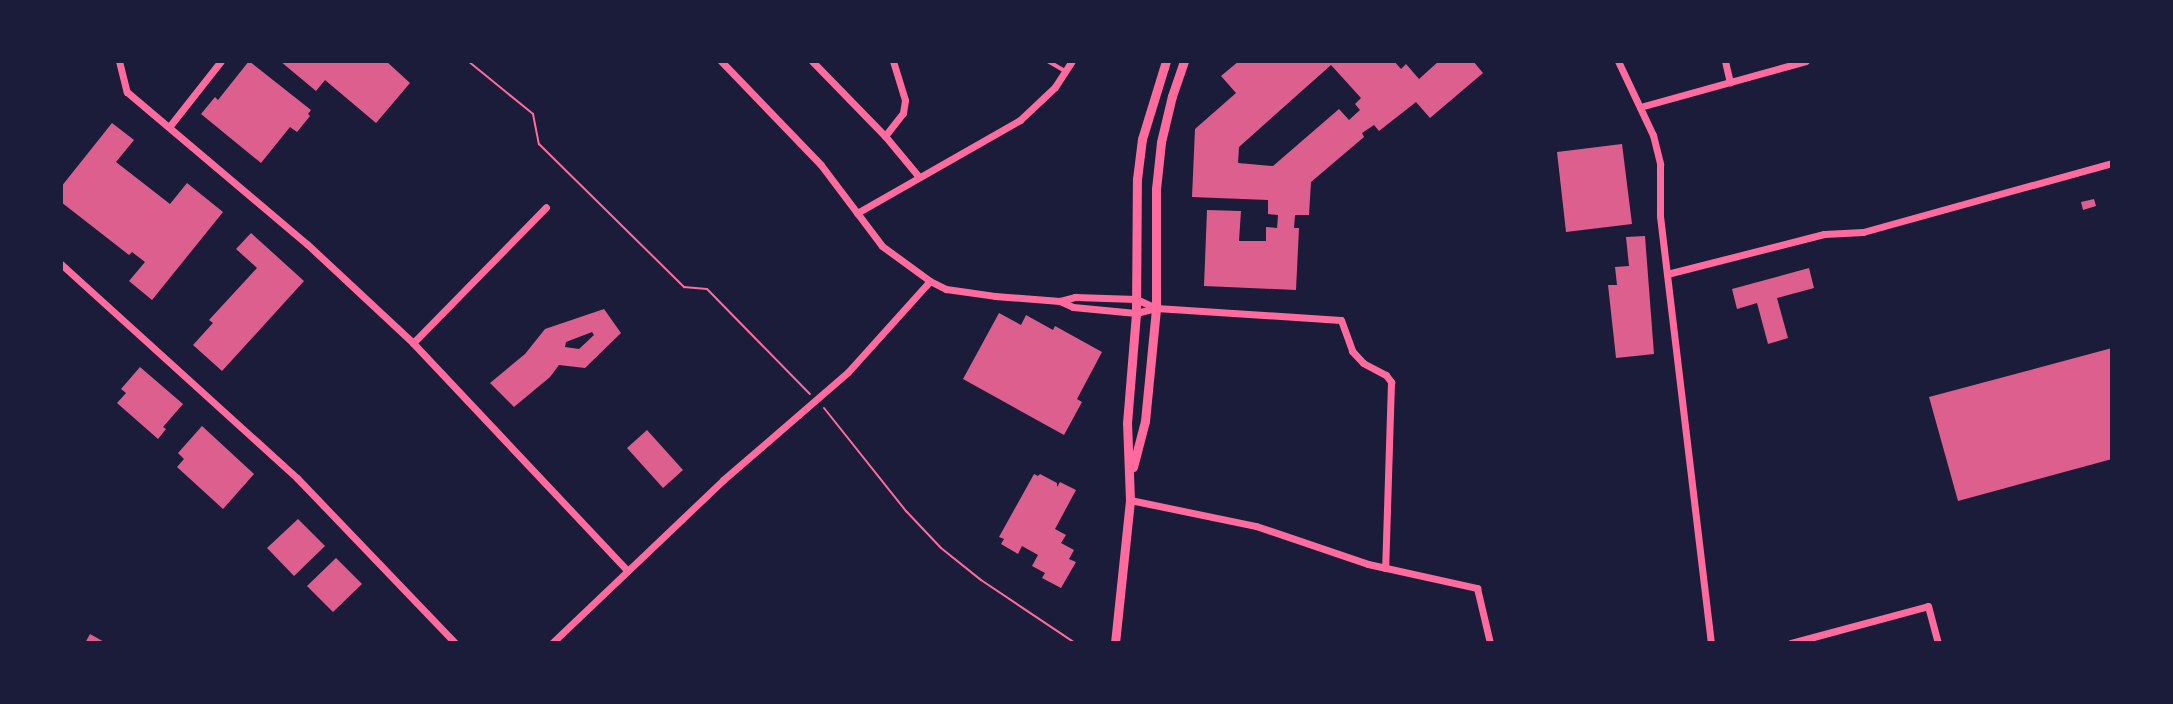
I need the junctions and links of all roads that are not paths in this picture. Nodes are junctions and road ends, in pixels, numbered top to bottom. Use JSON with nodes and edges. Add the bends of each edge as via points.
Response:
{"nodes":[{"id":1,"x":119,"y":61,"type":"edge"},
{"id":2,"x":221,"y":61,"type":"edge"},
{"id":3,"x":721,"y":61,"type":"edge"},
{"id":4,"x":812,"y":61,"type":"edge"},
{"id":5,"x":893,"y":61,"type":"edge"},
{"id":6,"x":1048,"y":61,"type":"edge"},
{"id":7,"x":1072,"y":61,"type":"edge"},
{"id":8,"x":1166,"y":61,"type":"edge"},
{"id":9,"x":1184,"y":61,"type":"edge"},
{"id":10,"x":1618,"y":61,"type":"edge"},
{"id":11,"x":1725,"y":61,"type":"edge"},
{"id":12,"x":1806,"y":61,"type":"edge"},
{"id":13,"x":1066,"y":72,"type":"junction"},
{"id":14,"x":1730,"y":82,"type":"junction"},
{"id":15,"x":1640,"y":107,"type":"junction"},
{"id":16,"x":169,"y":127,"type":"junction"},
{"id":17,"x":885,"y":136,"type":"junction"},
{"id":18,"x":2112,"y":163,"type":"edge"},
{"id":19,"x":919,"y":177,"type":"junction"},
{"id":20,"x":546,"y":207,"type":"dead end"},
{"id":21,"x":857,"y":213,"type":"junction"},
{"id":22,"x":61,"y":264,"type":"edge"},
{"id":23,"x":1667,"y":274,"type":"junction"},
{"id":24,"x":930,"y":281,"type":"junction"},
{"id":25,"x":1136,"y":299,"type":"junction"},
{"id":26,"x":1060,"y":300,"type":"junction"},
{"id":27,"x":1156,"y":309,"type":"junction"},
{"id":28,"x":1136,"y":313,"type":"junction"},
{"id":29,"x":412,"y":343,"type":"junction"},
{"id":30,"x":1131,"y":475,"type":"junction"},
{"id":31,"x":1130,"y":500,"type":"junction"},
{"id":32,"x":1385,"y":568,"type":"junction"},
{"id":33,"x":628,"y":571,"type":"junction"},
{"id":34,"x":455,"y":643,"type":"edge"},
{"id":35,"x":552,"y":643,"type":"edge"},
{"id":36,"x":1115,"y":643,"type":"edge"},
{"id":37,"x":1490,"y":643,"type":"edge"},
{"id":38,"x":1711,"y":643,"type":"edge"},
{"id":39,"x":1791,"y":643,"type":"edge"},
{"id":40,"x":1938,"y":643,"type":"edge"}],
"edges":[{"from":1,"to":16,"type":"street","via":[[127,92]]},
{"from":2,"to":16,"type":"street"},
{"from":3,"to":21,"type":"street","via":[[821,165]]},
{"from":4,"to":17,"type":"street"},
{"from":5,"to":17,"type":"street","via":[[905,100],[903,113]]},
{"from":6,"to":13,"type":"lane"},
{"from":7,"to":13,"type":"street"},
{"from":8,"to":25,"type":"street","via":[[1142,139],[1137,178]]},
{"from":9,"to":27,"type":"street","via":[[1161,142],[1156,189]]},
{"from":10,"to":15,"type":"street"},
{"from":11,"to":14,"type":"street"},
{"from":12,"to":14,"type":"street"},
{"from":13,"to":19,"type":"street","via":[[1045,99],[1020,120]]},
{"from":14,"to":15,"type":"street"},
{"from":15,"to":23,"type":"street","via":[[1660,164]]},
{"from":16,"to":29,"type":"street","via":[[307,244]]},
{"from":17,"to":19,"type":"street"},
{"from":18,"to":23,"type":"street","via":[[1863,232],[1824,234]]},
{"from":19,"to":21,"type":"street"},
{"from":20,"to":29,"type":"street"},
{"from":21,"to":24,"type":"street","via":[[893,257]]},
{"from":22,"to":34,"type":"street","via":[[297,478]]},
{"from":23,"to":38,"type":"street"},
{"from":24,"to":26,"type":"street","via":[[970,293]]},
{"from":24,"to":33,"type":"street","via":[[848,372]]},
{"from":25,"to":26,"type":"street"},
{"from":25,"to":27,"type":"street"},
{"from":25,"to":28,"type":"street"},
{"from":26,"to":28,"type":"street","via":[[1073,307]]},
{"from":27,"to":28,"type":"street"},
{"from":27,"to":30,"type":"street","via":[[1146,421]]},
{"from":27,"to":32,"type":"street","via":[[1341,320],[1352,351],[1391,382]]},
{"from":28,"to":30,"type":"street","via":[[1127,423]]},
{"from":29,"to":33,"type":"street"},
{"from":30,"to":31,"type":"street"},
{"from":31,"to":32,"type":"street","via":[[1274,530]]},
{"from":31,"to":36,"type":"street"},
{"from":32,"to":37,"type":"street","via":[[1476,588]]},
{"from":33,"to":35,"type":"street"},
{"from":39,"to":40,"type":"street","via":[[1928,606]]}]}
